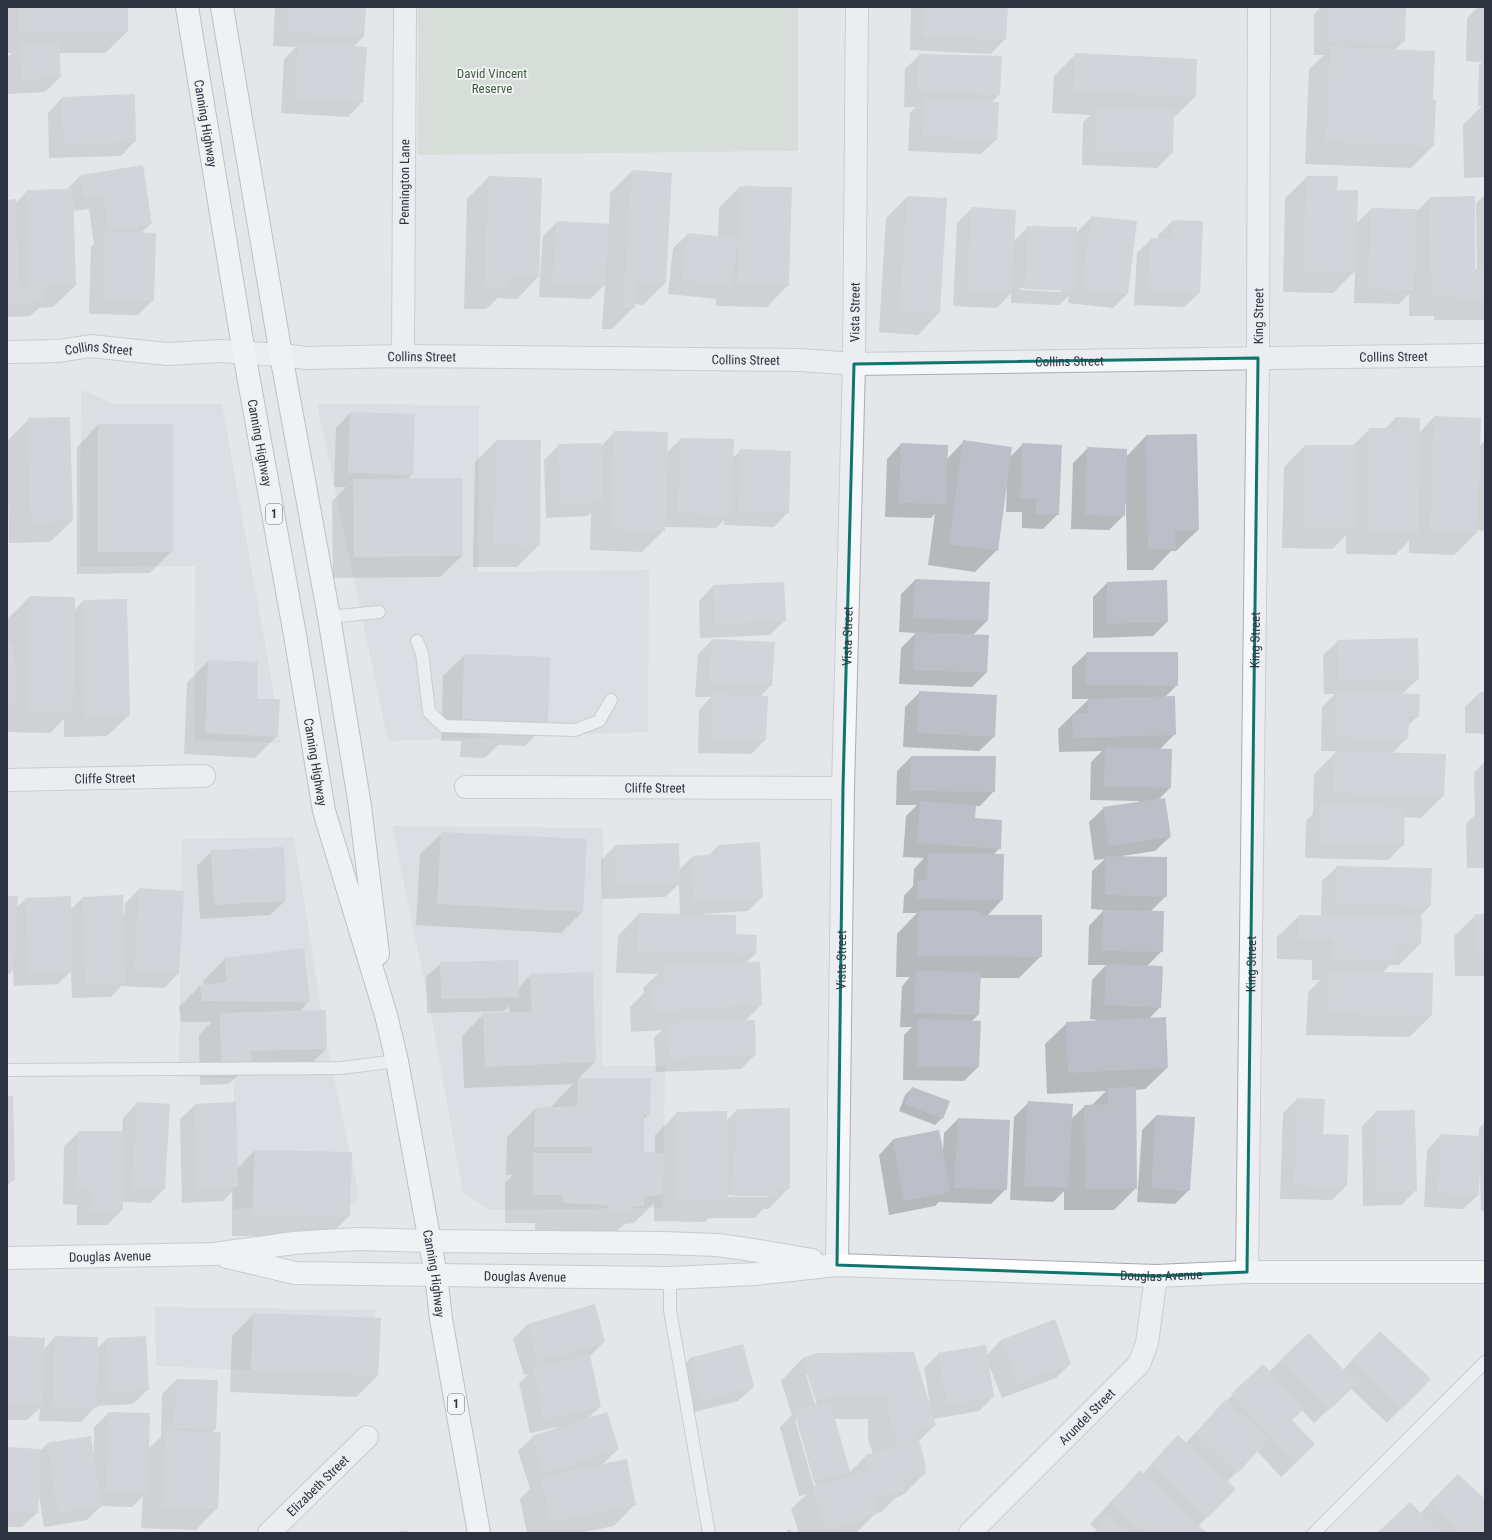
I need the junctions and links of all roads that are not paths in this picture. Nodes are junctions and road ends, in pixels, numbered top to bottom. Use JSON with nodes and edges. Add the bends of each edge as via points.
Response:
{"nodes":[{"id":1,"x":187,"y":7,"type":"edge"},
{"id":2,"x":222,"y":7,"type":"edge"},
{"id":3,"x":405,"y":7,"type":"edge"},
{"id":4,"x":857,"y":7,"type":"edge"},
{"id":5,"x":1259,"y":7,"type":"edge"},
{"id":6,"x":7,"y":352,"type":"edge"},
{"id":7,"x":244,"y":352,"type":"junction"},
{"id":8,"x":281,"y":354,"type":"junction"},
{"id":9,"x":1485,"y":355,"type":"edge"},
{"id":10,"x":404,"y":356,"type":"junction"},
{"id":11,"x":1258,"y":358,"type":"junction"},
{"id":12,"x":854,"y":364,"type":"junction"},
{"id":13,"x":379,"y":612,"type":"dead end"},
{"id":14,"x":329,"y":618,"type":"junction"},
{"id":15,"x":417,"y":641,"type":"dead end"},
{"id":16,"x":611,"y":700,"type":"dead end"},
{"id":17,"x":204,"y":776,"type":"dead end"},
{"id":18,"x":7,"y":780,"type":"edge"},
{"id":19,"x":466,"y":788,"type":"dead end"},
{"id":20,"x":844,"y":788,"type":"junction"},
{"id":21,"x":386,"y":1015,"type":"junction"},
{"id":22,"x":397,"y":1061,"type":"junction"},
{"id":23,"x":7,"y":1070,"type":"edge"},
{"id":24,"x":430,"y":1241,"type":"junction"},
{"id":25,"x":214,"y":1254,"type":"junction"},
{"id":26,"x":7,"y":1258,"type":"edge"},
{"id":27,"x":837,"y":1265,"type":"junction"},
{"id":28,"x":1247,"y":1272,"type":"junction"},
{"id":29,"x":1485,"y":1272,"type":"edge"},
{"id":30,"x":436,"y":1275,"type":"junction"},
{"id":31,"x":1156,"y":1276,"type":"junction"},
{"id":32,"x":670,"y":1278,"type":"junction"},
{"id":33,"x":1485,"y":1362,"type":"edge"},
{"id":34,"x":367,"y":1437,"type":"dead end"},
{"id":35,"x":268,"y":1533,"type":"edge"},
{"id":36,"x":479,"y":1533,"type":"edge"},
{"id":37,"x":709,"y":1533,"type":"edge"},
{"id":38,"x":970,"y":1533,"type":"edge"},
{"id":39,"x":1314,"y":1533,"type":"edge"}],
"edges":[{"from":1,"to":7,"type":"main road","name":"Canning Highway","number":"1"},
{"from":2,"to":8,"type":"main road","name":"Canning Highway","number":"1"},
{"from":3,"to":10,"type":"street","name":"Pennington Lane"},
{"from":4,"to":12,"type":"street","name":"Vista Street"},
{"from":5,"to":11,"type":"street","name":"King Street"},
{"from":6,"to":7,"type":"street","name":"Collins Street","via":[[59,351],[90,346],[167,354]]},
{"from":7,"to":8,"type":"street","name":"Collins Street"},
{"from":7,"to":21,"type":"main road","name":"Canning Highway","number":"1","via":[[289,598],[324,810]]},
{"from":8,"to":10,"type":"street","name":"Collins Street","via":[[307,358]]},
{"from":8,"to":14,"type":"main road","name":"Canning Highway","number":"1"},
{"from":9,"to":11,"type":"street","name":"Collins Street"},
{"from":10,"to":12,"type":"street","name":"Collins Street","via":[[801,360]]},
{"from":11,"to":12,"type":"street","name":"Collins Street"},
{"from":11,"to":28,"type":"street","name":"King Street"},
{"from":12,"to":20,"type":"street","name":"Vista Street"},
{"from":13,"to":14,"type":"lane"},
{"from":14,"to":21,"type":"main road","name":"Canning Highway","number":"1","via":[[360,806]]},
{"from":15,"to":16,"type":"lane","via":[[422,653],[429,712],[444,726],[575,730],[599,721]]},
{"from":17,"to":18,"type":"street","name":"Cliffe Street"},
{"from":19,"to":20,"type":"street","name":"Cliffe Street"},
{"from":20,"to":27,"type":"street","name":"Vista Street"},
{"from":21,"to":22,"type":"main road","name":"Canning Highway","number":"1"},
{"from":22,"to":23,"type":"lane","via":[[341,1068]]},
{"from":22,"to":24,"type":"main road","name":"Canning Highway","number":"1"},
{"from":24,"to":25,"type":"main road","name":"Douglas Avenue","via":[[358,1239],[302,1242]]},
{"from":24,"to":27,"type":"main road","name":"Douglas Avenue","via":[[717,1245]]},
{"from":24,"to":30,"type":"main road","name":"Canning Highway","number":"1"},
{"from":25,"to":26,"type":"main road","name":"Douglas Avenue"},
{"from":25,"to":30,"type":"main road","name":"Douglas Avenue","via":[[295,1273]]},
{"from":27,"to":31,"type":"main road","name":"Douglas Avenue"},
{"from":27,"to":32,"type":"main road","name":"Douglas Avenue","via":[[755,1274]]},
{"from":28,"to":29,"type":"main road","name":"Douglas Avenue"},
{"from":28,"to":31,"type":"main road","name":"Douglas Avenue"},
{"from":30,"to":32,"type":"main road","name":"Douglas Avenue"},
{"from":30,"to":36,"type":"main road","name":"Canning Highway","number":"1","via":[[441,1319]]},
{"from":31,"to":38,"type":"street","name":"Arundel Street","via":[[1147,1343],[1139,1364]]},
{"from":32,"to":37,"type":"lane","via":[[670,1310]]},
{"from":33,"to":39,"type":"lane"},
{"from":34,"to":35,"type":"street","name":"Elizabeth Street"}]}
